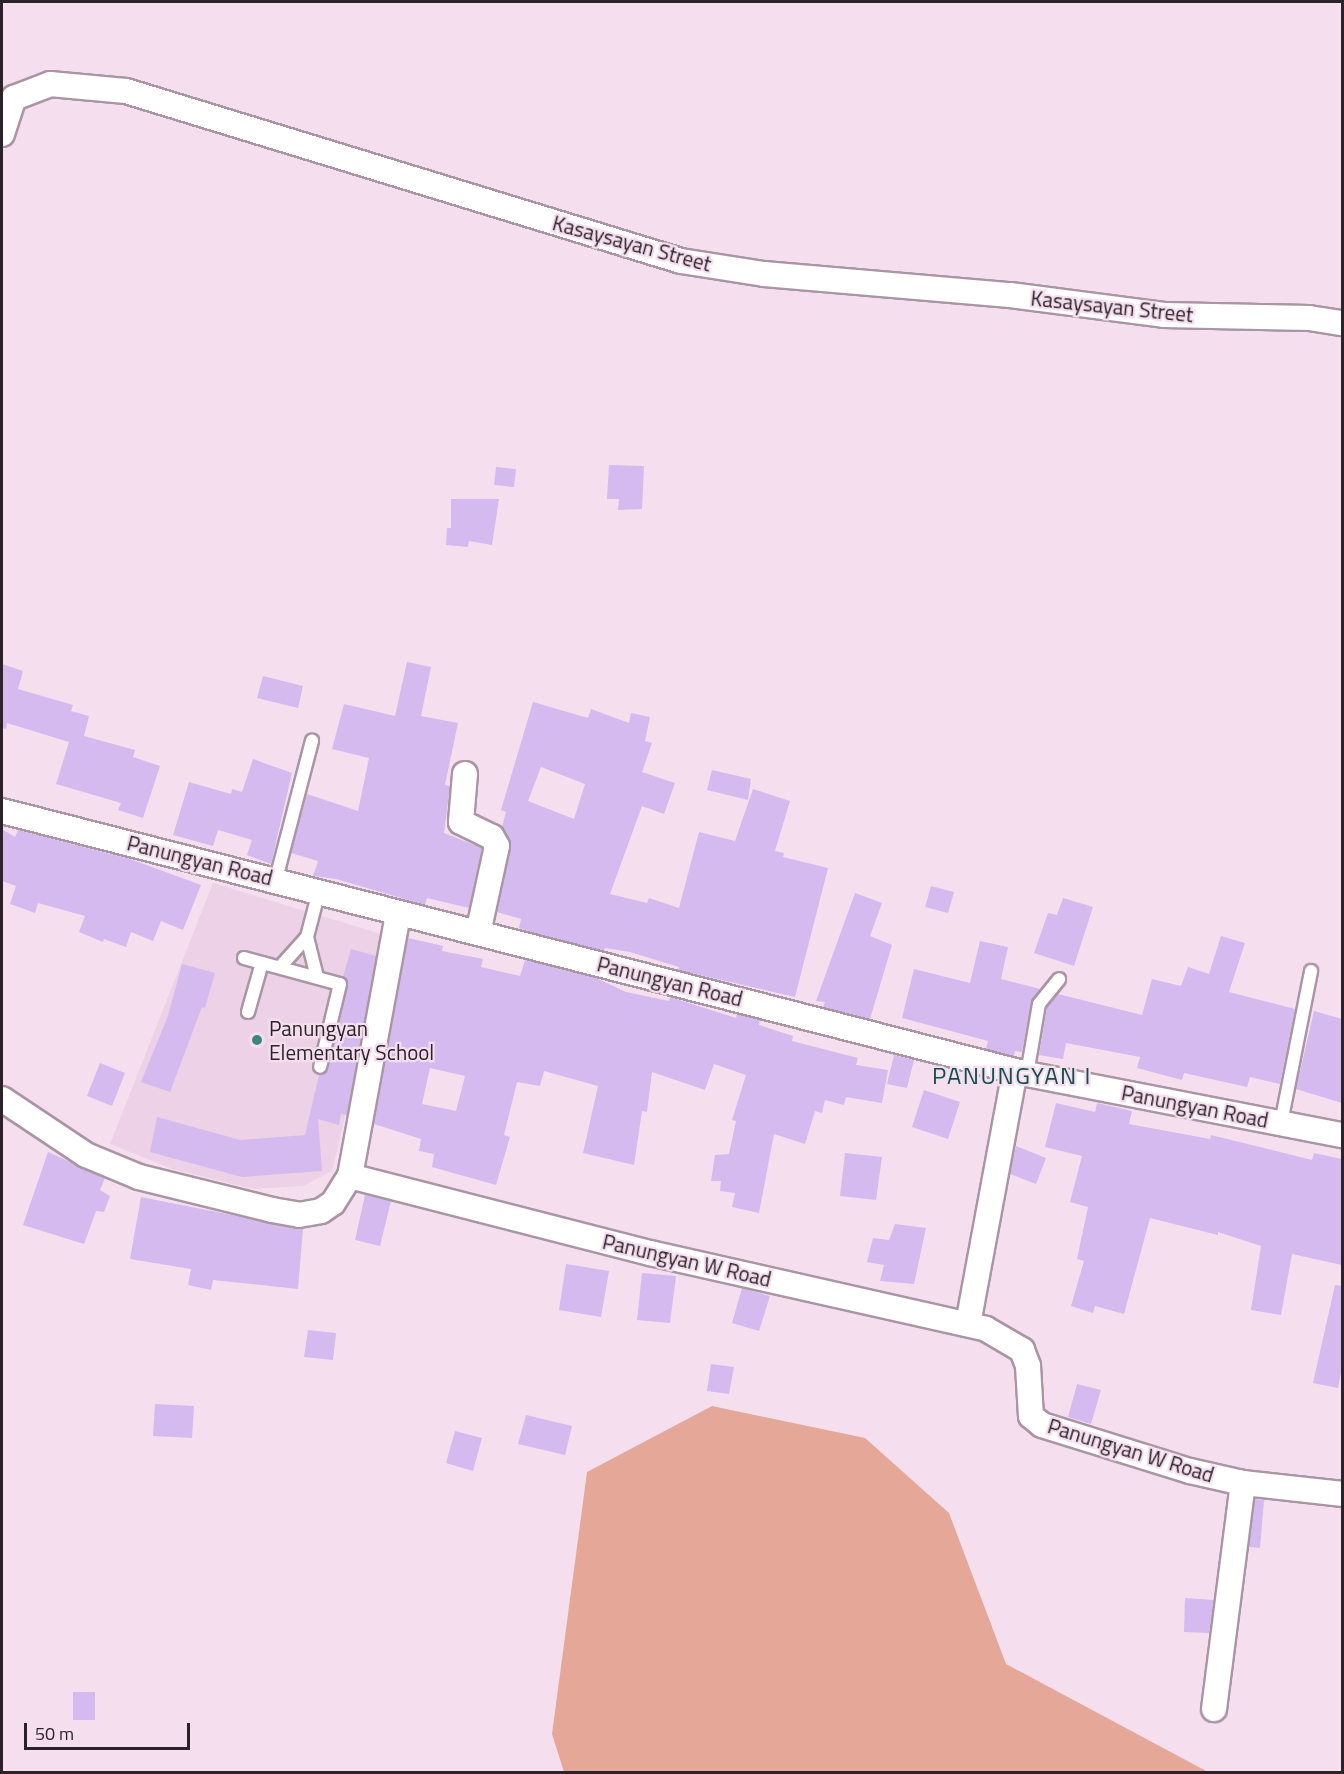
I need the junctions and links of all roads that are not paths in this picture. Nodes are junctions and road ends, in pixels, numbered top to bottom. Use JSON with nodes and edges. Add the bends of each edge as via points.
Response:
{"nodes":[{"id":1,"x":2,"y":134,"type":"edge"},
{"id":2,"x":1342,"y":323,"type":"edge"},
{"id":3,"x":312,"y":741,"type":"dead end"},
{"id":4,"x":465,"y":774,"type":"dead end"},
{"id":5,"x":2,"y":810,"type":"edge"},
{"id":6,"x":276,"y":879,"type":"junction"},
{"id":7,"x":319,"y":891,"type":"junction"},
{"id":8,"x":398,"y":914,"type":"junction"},
{"id":9,"x":478,"y":933,"type":"junction"},
{"id":10,"x":308,"y":937,"type":"junction"},
{"id":11,"x":244,"y":958,"type":"dead end"},
{"id":12,"x":262,"y":963,"type":"junction"},
{"id":13,"x":280,"y":967,"type":"junction"},
{"id":14,"x":1311,"y":971,"type":"dead end"},
{"id":15,"x":318,"y":977,"type":"junction"},
{"id":16,"x":1059,"y":979,"type":"dead end"},
{"id":17,"x":248,"y":1012,"type":"dead end"},
{"id":18,"x":320,"y":1067,"type":"dead end"},
{"id":19,"x":1021,"y":1072,"type":"junction"},
{"id":20,"x":2,"y":1099,"type":"edge"},
{"id":21,"x":1281,"y":1123,"type":"junction"},
{"id":22,"x":1342,"y":1135,"type":"edge"},
{"id":23,"x":350,"y":1176,"type":"junction"},
{"id":24,"x":968,"y":1324,"type":"junction"},
{"id":25,"x":1243,"y":1482,"type":"junction"},
{"id":26,"x":1342,"y":1494,"type":"edge"},
{"id":27,"x":1214,"y":1709,"type":"dead end"}],
"edges":[{"from":1,"to":2,"type":"street","name":"Kasaysayan Street","via":[[14,98],[50,84],[126,91],[681,261],[764,274],[1010,295],[1154,314],[1309,318]]},
{"from":3,"to":6,"type":"lane"},
{"from":4,"to":9,"type":"street","via":[[461,822],[492,837],[496,846]]},
{"from":5,"to":6,"type":"street","name":"Panungyan Road"},
{"from":6,"to":7,"type":"street","name":"Panungyan Road"},
{"from":7,"to":8,"type":"street","name":"Panungyan Road"},
{"from":7,"to":10,"type":"lane"},
{"from":8,"to":9,"type":"street","name":"Panungyan Road"},
{"from":8,"to":23,"type":"street"},
{"from":9,"to":19,"type":"street","name":"Panungyan Road"},
{"from":10,"to":13,"type":"lane"},
{"from":10,"to":15,"type":"lane"},
{"from":11,"to":12,"type":"lane"},
{"from":12,"to":13,"type":"lane"},
{"from":12,"to":17,"type":"lane"},
{"from":13,"to":15,"type":"lane"},
{"from":14,"to":21,"type":"lane"},
{"from":15,"to":18,"type":"lane","via":[[339,984]]},
{"from":16,"to":19,"type":"lane","via":[[1039,1004]]},
{"from":19,"to":21,"type":"street","name":"Panungyan Road"},
{"from":19,"to":24,"type":"street"},
{"from":20,"to":23,"type":"street","via":[[86,1155],[139,1177],[214,1197],[299,1215],[333,1203]]},
{"from":21,"to":22,"type":"street","name":"Panungyan Road"},
{"from":23,"to":24,"type":"street","name":"Panungyan W Road","via":[[650,1253]]},
{"from":24,"to":25,"type":"street","name":"Panungyan W Road","via":[[986,1329],[1022,1350],[1028,1366],[1031,1416],[1042,1425],[1190,1471]]},
{"from":25,"to":26,"type":"street","name":"Panungyan W Road"},
{"from":25,"to":27,"type":"street"}]}
